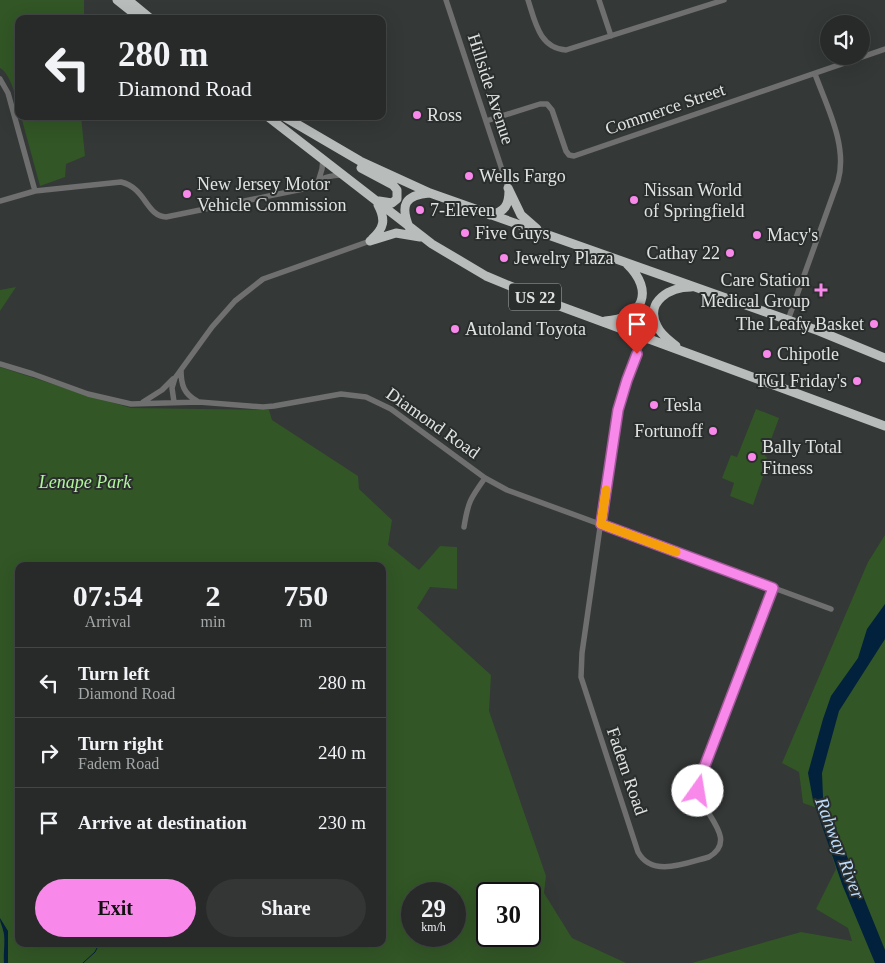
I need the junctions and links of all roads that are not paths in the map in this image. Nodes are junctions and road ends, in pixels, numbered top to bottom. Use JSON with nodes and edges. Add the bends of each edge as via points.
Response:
{"nodes":[{"id":1,"x":117,"y":0,"type":"edge"},
{"id":2,"x":128,"y":0,"type":"edge"},
{"id":3,"x":446,"y":0,"type":"edge"},
{"id":4,"x":528,"y":0,"type":"edge"},
{"id":5,"x":599,"y":0,"type":"edge"},
{"id":6,"x":724,"y":0,"type":"edge"},
{"id":7,"x":135,"y":15,"type":"edge"},
{"id":8,"x":146,"y":15,"type":"edge"},
{"id":9,"x":611,"y":36,"type":"junction"},
{"id":10,"x":885,"y":49,"type":"edge"},
{"id":11,"x":815,"y":74,"type":"junction"},
{"id":12,"x":0,"y":79,"type":"edge"},
{"id":13,"x":15,"y":118,"type":"edge"},
{"id":14,"x":15,"y":120,"type":"edge"},
{"id":15,"x":272,"y":120,"type":"edge"},
{"id":16,"x":289,"y":120,"type":"edge"},
{"id":17,"x":486,"y":121,"type":"junction"},
{"id":18,"x":330,"y":145,"type":"junction"},
{"id":19,"x":323,"y":159,"type":"junction"},
{"id":20,"x":343,"y":175,"type":"junction"},
{"id":21,"x":319,"y":179,"type":"junction"},
{"id":22,"x":508,"y":188,"type":"junction"},
{"id":23,"x":35,"y":191,"type":"junction"},
{"id":24,"x":430,"y":192,"type":"junction"},
{"id":25,"x":374,"y":200,"type":"junction"},
{"id":26,"x":0,"y":201,"type":"edge"},
{"id":27,"x":490,"y":215,"type":"junction"},
{"id":28,"x":410,"y":228,"type":"junction"},
{"id":29,"x":541,"y":233,"type":"junction"},
{"id":30,"x":424,"y":238,"type":"junction"},
{"id":31,"x":370,"y":241,"type":"junction"},
{"id":32,"x":625,"y":262,"type":"junction"},
{"id":33,"x":694,"y":287,"type":"junction"},
{"id":34,"x":788,"y":320,"type":"junction"},
{"id":35,"x":602,"y":322,"type":"junction"},
{"id":36,"x":644,"y":337,"type":"junction"},
{"id":37,"x":683,"y":351,"type":"junction"},
{"id":38,"x":885,"y":358,"type":"edge"},
{"id":39,"x":0,"y":364,"type":"edge"},
{"id":40,"x":180,"y":370,"type":"junction"},
{"id":41,"x":175,"y":378,"type":"junction"},
{"id":42,"x":174,"y":402,"type":"junction"},
{"id":43,"x":199,"y":402,"type":"junction"},
{"id":44,"x":141,"y":403,"type":"junction"},
{"id":45,"x":885,"y":426,"type":"edge"},
{"id":46,"x":485,"y":478,"type":"junction"},
{"id":47,"x":601,"y":524,"type":"junction"},
{"id":48,"x":464,"y":527,"type":"dead end"},
{"id":49,"x":773,"y":588,"type":"junction"},
{"id":50,"x":831,"y":609,"type":"dead end"}],
"edges":[{"from":1,"to":7,"type":"highway"},
{"from":2,"to":8,"type":"highway"},
{"from":3,"to":17,"type":"street","name":"Hillside Avenue"},
{"from":4,"to":9,"type":"street","via":[[542,37],[556,49],[573,49]]},
{"from":5,"to":9,"type":"street"},
{"from":6,"to":9,"type":"street"},
{"from":10,"to":11,"type":"street","name":"Commerce Street"},
{"from":11,"to":17,"type":"street","name":"Commerce Street","via":[[574,156],[566,151],[547,104]]},
{"from":11,"to":34,"type":"street","via":[[838,140],[841,167]]},
{"from":12,"to":13,"type":"street"},
{"from":14,"to":23,"type":"street"},
{"from":15,"to":19,"type":"highway","number":"US 22"},
{"from":16,"to":18,"type":"highway"},
{"from":17,"to":22,"type":"street","name":"Hillside Avenue"},
{"from":18,"to":24,"type":"highway"},
{"from":18,"to":25,"type":"highway","via":[[352,162],[393,185],[398,192],[392,203]]},
{"from":19,"to":20,"type":"highway","number":"US 22"},
{"from":19,"to":21,"type":"street"},
{"from":20,"to":21,"type":"street"},
{"from":20,"to":25,"type":"highway","number":"US 22"},
{"from":21,"to":23,"type":"street","via":[[303,189],[166,217],[155,213],[138,190],[126,184]]},
{"from":22,"to":27,"type":"highway","via":[[507,207]]},
{"from":22,"to":29,"type":"highway","via":[[521,215]]},
{"from":23,"to":26,"type":"street"},
{"from":24,"to":27,"type":"highway"},
{"from":24,"to":28,"type":"highway","via":[[415,195],[406,204],[405,214]]},
{"from":25,"to":28,"type":"highway","number":"US 22"},
{"from":25,"to":31,"type":"highway","via":[[384,222]]},
{"from":27,"to":29,"type":"highway"},
{"from":28,"to":30,"type":"highway","number":"US 22"},
{"from":29,"to":32,"type":"highway"},
{"from":30,"to":31,"type":"highway","via":[[396,234]]},
{"from":30,"to":35,"type":"highway","number":"US 22","via":[[495,280]]},
{"from":31,"to":40,"type":"street","via":[[264,279],[223,314]]},
{"from":32,"to":33,"type":"highway"},
{"from":32,"to":35,"type":"highway","via":[[641,282],[641,302],[624,319]]},
{"from":33,"to":34,"type":"highway"},
{"from":33,"to":37,"type":"highway","via":[[666,293],[654,314],[655,324],[661,332]]},
{"from":34,"to":38,"type":"highway"},
{"from":35,"to":36,"type":"highway","number":"US 22"},
{"from":36,"to":37,"type":"highway","number":"US 22"},
{"from":36,"to":47,"type":"street","name":"Fadem Road","via":[[618,410]]},
{"from":37,"to":45,"type":"highway","number":"US 22"},
{"from":39,"to":44,"type":"street","name":"Diamond Road","via":[[108,400]]},
{"from":40,"to":41,"type":"street"},
{"from":40,"to":43,"type":"street","via":[[184,391]]},
{"from":41,"to":42,"type":"street","via":[[172,388]]},
{"from":41,"to":44,"type":"street"},
{"from":42,"to":43,"type":"street","name":"Diamond Road"},
{"from":42,"to":44,"type":"street","name":"Diamond Road"},
{"from":43,"to":46,"type":"street","name":"Diamond Road","via":[[274,406],[333,395],[366,397],[391,409]]},
{"from":46,"to":47,"type":"street","name":"Diamond Road","via":[[507,490]]},
{"from":46,"to":48,"type":"street","via":[[470,498]]},
{"from":47,"to":49,"type":"street","name":"Diamond Road"},
{"from":47,"to":49,"type":"street","name":"Fadem Road","via":[[581,677],[638,852],[652,866],[665,867],[709,857],[720,846],[720,834],[700,799],[699,784]]},
{"from":49,"to":50,"type":"street","name":"Diamond Road"}]}
